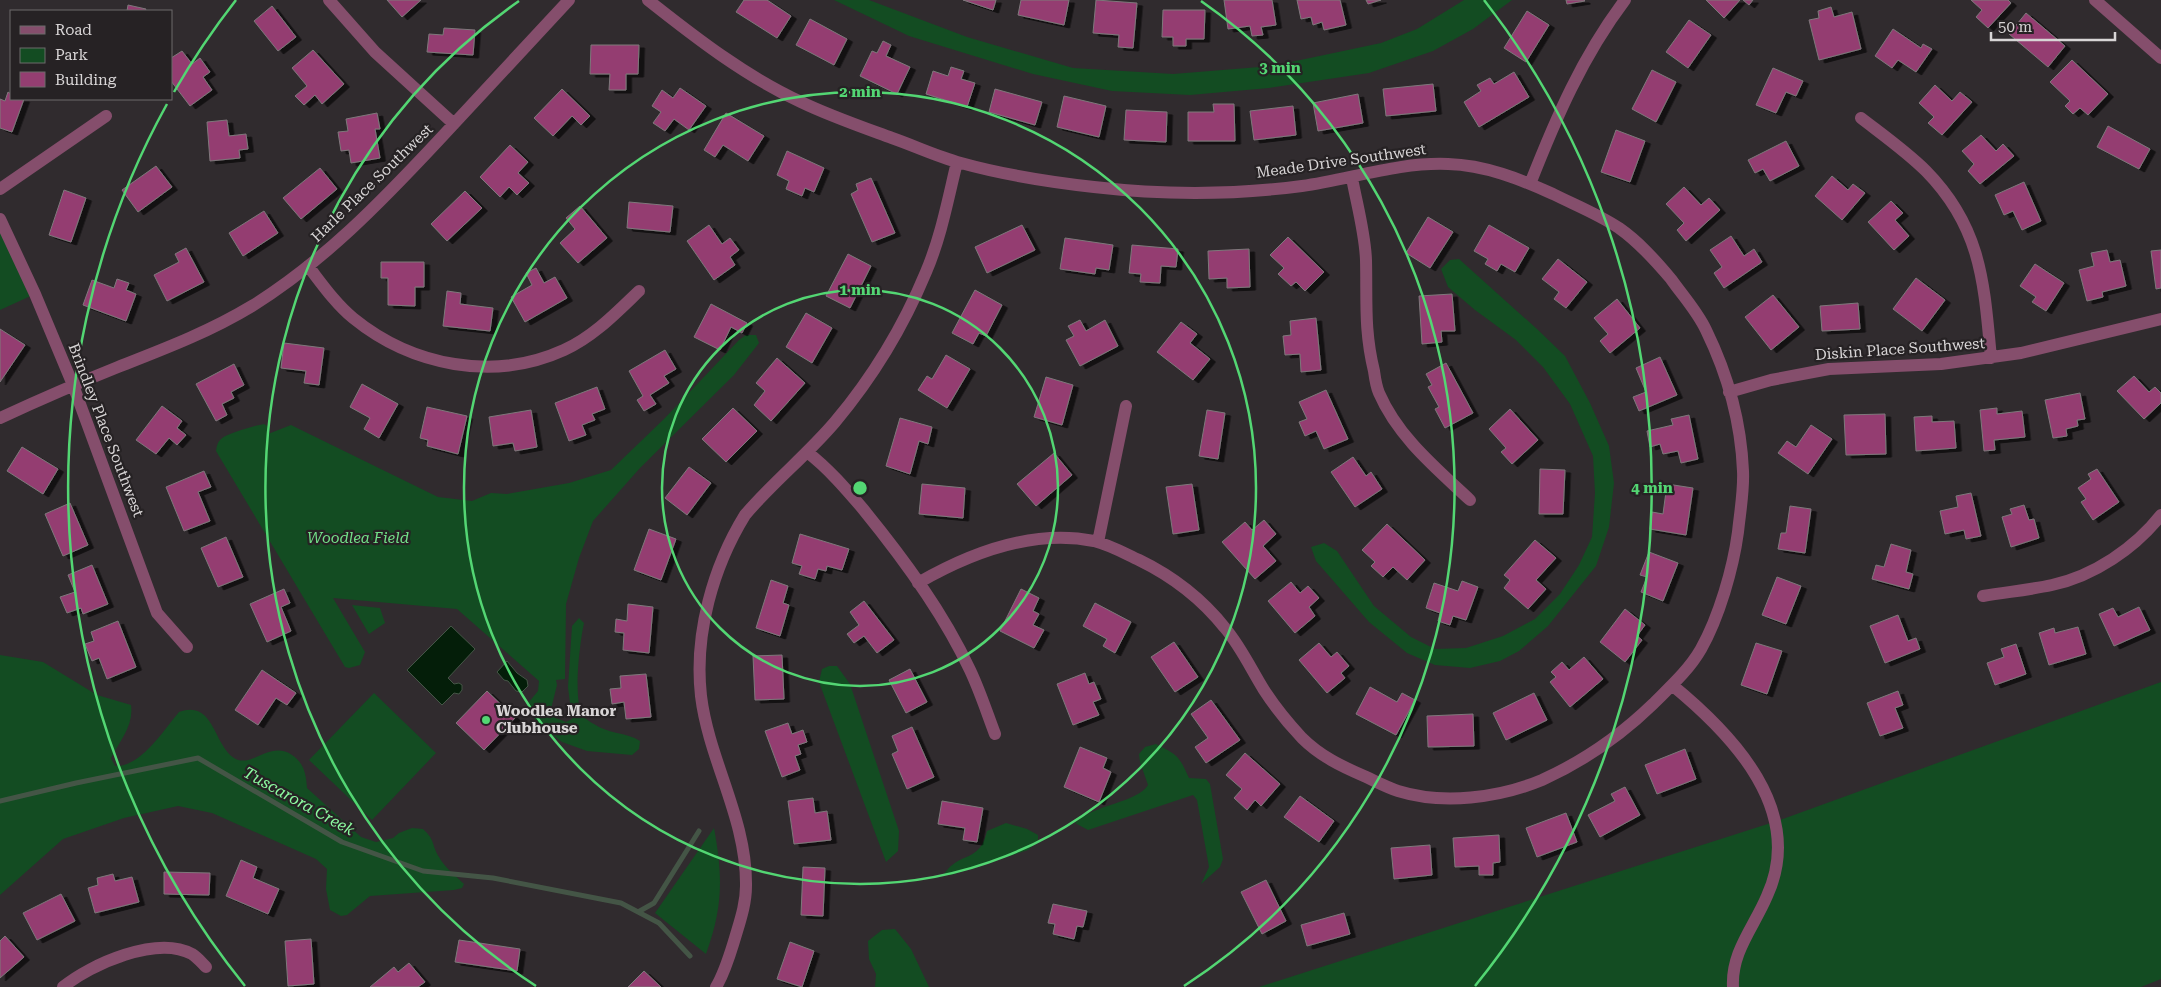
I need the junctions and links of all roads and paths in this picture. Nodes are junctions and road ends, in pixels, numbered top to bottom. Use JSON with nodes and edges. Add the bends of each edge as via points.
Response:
{"nodes":[{"id":1,"x":329,"y":0,"type":"edge"},
{"id":2,"x":569,"y":0,"type":"edge"},
{"id":3,"x":648,"y":0,"type":"edge"},
{"id":4,"x":1625,"y":0,"type":"edge"},
{"id":5,"x":2095,"y":0,"type":"edge"},
{"id":6,"x":2161,"y":58,"type":"edge"},
{"id":7,"x":106,"y":116,"type":"dead end"},
{"id":8,"x":1861,"y":118,"type":"dead end"},
{"id":9,"x":454,"y":124,"type":"junction"},
{"id":10,"x":957,"y":162,"type":"junction"},
{"id":11,"x":1352,"y":178,"type":"junction"},
{"id":12,"x":1530,"y":184,"type":"junction"},
{"id":13,"x":0,"y":190,"type":"edge"},
{"id":14,"x":0,"y":219,"type":"edge"},
{"id":15,"x":308,"y":266,"type":"junction"},
{"id":16,"x":639,"y":291,"type":"dead end"},
{"id":17,"x":2161,"y":319,"type":"edge"},
{"id":18,"x":1991,"y":358,"type":"junction"},
{"id":19,"x":73,"y":385,"type":"junction"},
{"id":20,"x":1730,"y":392,"type":"junction"},
{"id":21,"x":1126,"y":406,"type":"dead end"},
{"id":22,"x":0,"y":418,"type":"edge"},
{"id":23,"x":807,"y":452,"type":"junction"},
{"id":24,"x":1470,"y":500,"type":"dead end"},
{"id":25,"x":2161,"y":515,"type":"edge"},
{"id":26,"x":1098,"y":542,"type":"junction"},
{"id":27,"x":918,"y":582,"type":"junction"},
{"id":28,"x":1983,"y":596,"type":"dead end"},
{"id":29,"x":187,"y":647,"type":"dead end"},
{"id":30,"x":1672,"y":686,"type":"junction"},
{"id":31,"x":995,"y":734,"type":"dead end"},
{"id":32,"x":206,"y":967,"type":"dead end"},
{"id":33,"x":63,"y":987,"type":"edge"},
{"id":34,"x":716,"y":987,"type":"edge"},
{"id":35,"x":1733,"y":987,"type":"edge"}],
"edges":[{"from":1,"to":9,"type":"street","via":[[375,52]]},
{"from":2,"to":9,"type":"street","name":"Harle Place Southwest"},
{"from":3,"to":10,"type":"street","name":"Meade Drive Southwest","via":[[707,46],[798,101]]},
{"from":4,"to":12,"type":"street","via":[[1590,51],[1561,108]]},
{"from":5,"to":6,"type":"street"},
{"from":7,"to":13,"type":"street"},
{"from":8,"to":18,"type":"street","via":[[1925,170],[1962,217],[1980,262],[1985,286]]},
{"from":9,"to":15,"type":"street","name":"Harle Place Southwest","via":[[373,208]]},
{"from":10,"to":11,"type":"street","name":"Meade Drive Southwest","via":[[1018,176],[1162,194],[1268,189]]},
{"from":10,"to":23,"type":"street","via":[[942,225],[926,272],[901,323],[836,421]]},
{"from":11,"to":12,"type":"street","name":"Meade Drive Southwest","via":[[1416,165],[1450,164],[1478,168]]},
{"from":11,"to":24,"type":"street","via":[[1366,260],[1367,344],[1378,392],[1416,449]]},
{"from":12,"to":20,"type":"street","name":"Meade Drive Southwest","via":[[1594,214],[1642,246],[1694,309],[1706,330]]},
{"from":14,"to":19,"type":"street","name":"Brindley Place Southwest"},
{"from":15,"to":16,"type":"street","via":[[353,318],[379,336],[408,352],[440,362],[471,366],[498,367],[523,363],[566,349],[610,319]]},
{"from":15,"to":19,"type":"street","name":"Harle Place Southwest","via":[[228,320],[173,346]]},
{"from":17,"to":18,"type":"street","name":"Diskin Place Southwest"},
{"from":18,"to":20,"type":"street","name":"Diskin Place Southwest","via":[[1941,364],[1829,369]]},
{"from":19,"to":22,"type":"street","name":"Harle Place Southwest"},
{"from":19,"to":29,"type":"street","name":"Brindley Place Southwest","via":[[156,613]]},
{"from":20,"to":30,"type":"street","name":"Meade Drive Southwest","via":[[1743,472],[1732,564],[1698,655]]},
{"from":21,"to":26,"type":"street"},
{"from":23,"to":27,"type":"street","via":[[857,502]]},
{"from":23,"to":34,"type":"street","via":[[758,500],[736,530],[709,600],[702,640],[703,704],[733,804],[746,862],[742,915]]},
{"from":25,"to":28,"type":"street","via":[[2125,551],[2096,568],[2054,584]]},
{"from":26,"to":27,"type":"street","name":"Meade Drive Southwest","via":[[1038,540],[994,548],[949,565]]},
{"from":26,"to":30,"type":"street","name":"Meade Drive Southwest","via":[[1156,568],[1208,608],[1239,645],[1280,712],[1318,753],[1344,768],[1401,792],[1466,798],[1516,790],[1589,756],[1613,740]]},
{"from":27,"to":31,"type":"street","via":[[971,671]]},
{"from":30,"to":35,"type":"street","via":[[1722,729],[1748,762],[1763,786],[1774,819],[1778,856],[1775,879],[1736,960]]},
{"from":32,"to":33,"type":"street","via":[[192,954],[178,949],[138,951],[94,966]]}]}
